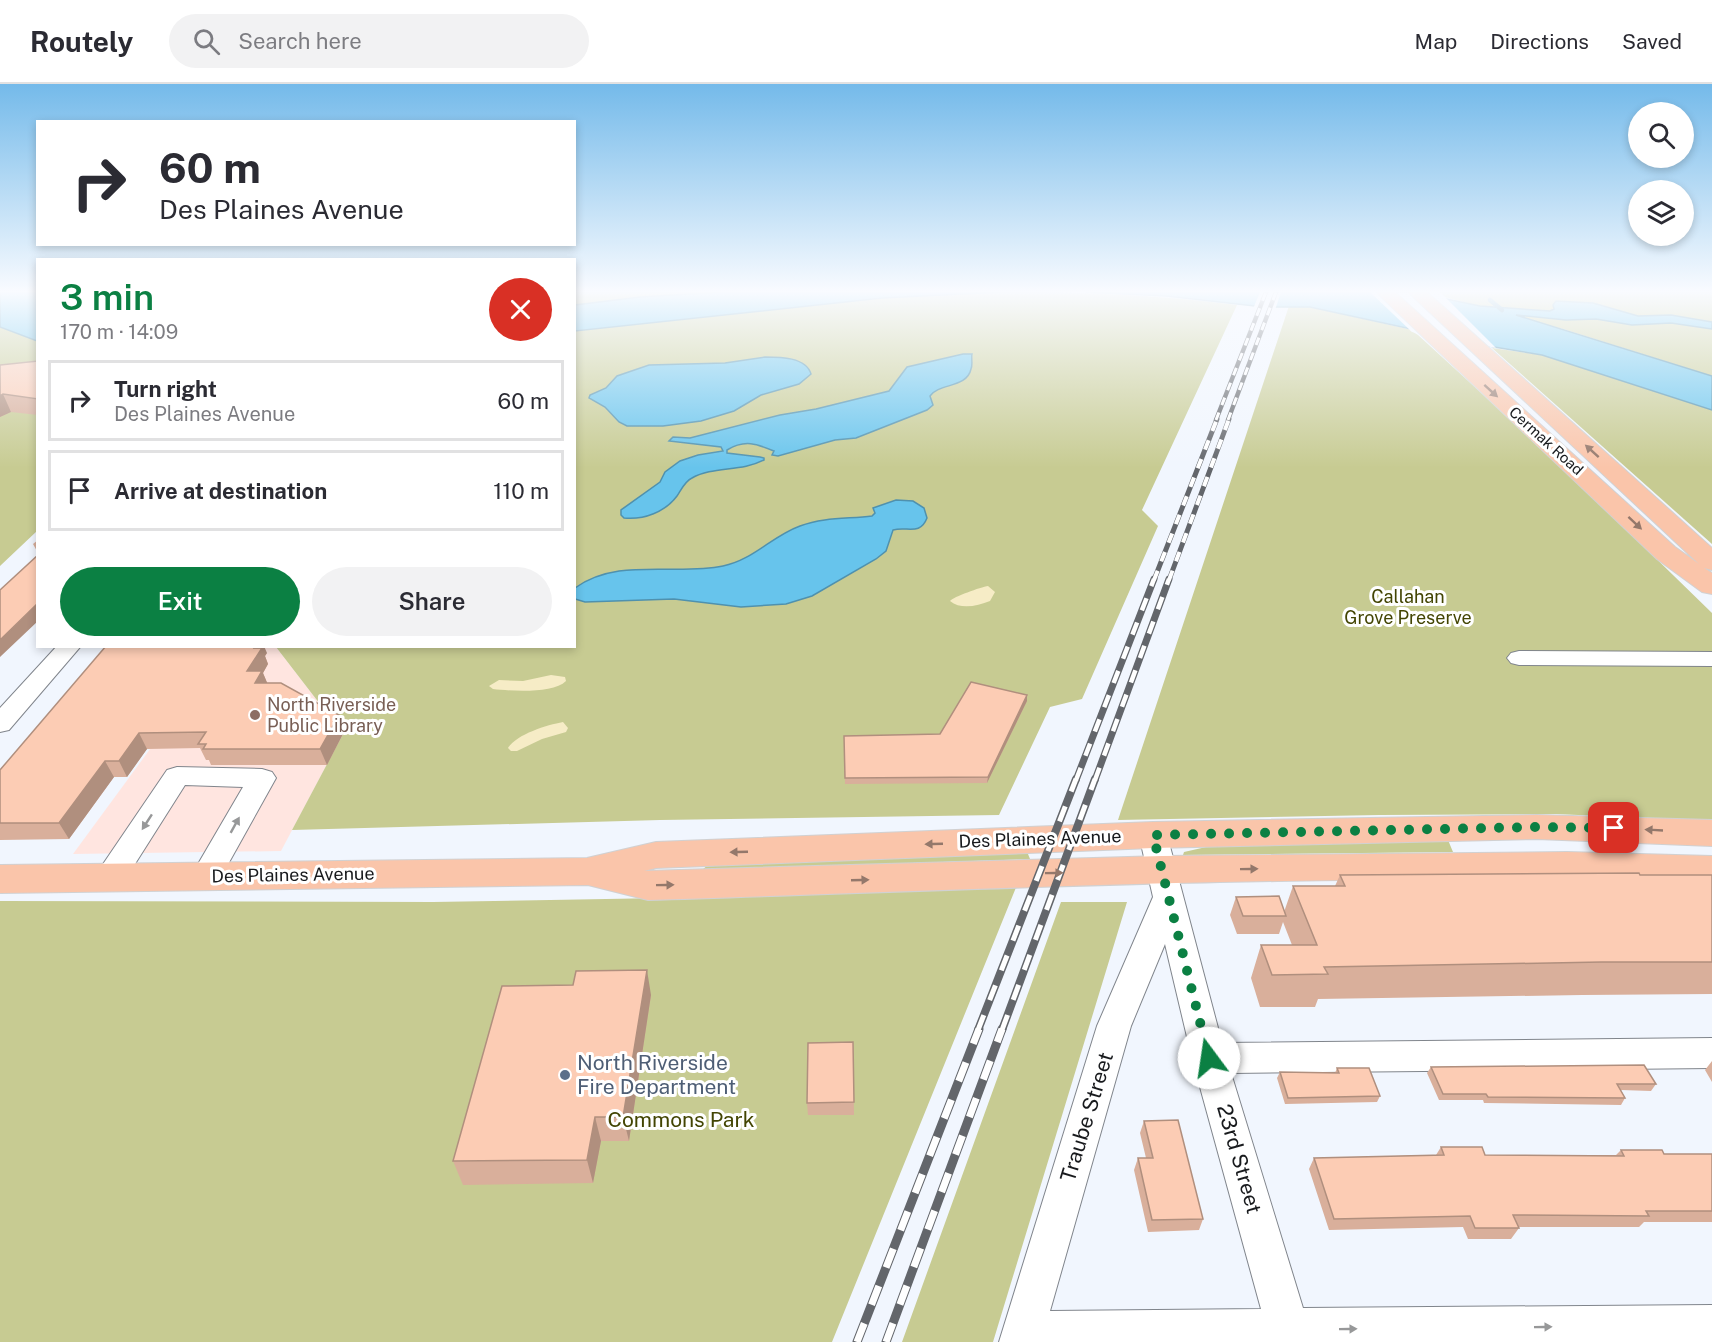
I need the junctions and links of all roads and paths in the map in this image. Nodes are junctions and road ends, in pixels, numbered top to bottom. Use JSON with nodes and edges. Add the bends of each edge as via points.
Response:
{"nodes":[{"id":1,"x":1447,"y":351,"type":"edge"},
{"id":2,"x":1482,"y":351,"type":"edge"},
{"id":3,"x":1712,"y":562,"type":"edge"},
{"id":4,"x":1712,"y":586,"type":"edge"},
{"id":5,"x":68,"y":648,"type":"edge"},
{"id":6,"x":1520,"y":658,"type":"dead end"},
{"id":7,"x":1712,"y":659,"type":"edge"},
{"id":8,"x":0,"y":724,"type":"edge"},
{"id":9,"x":1712,"y":833,"type":"edge"},
{"id":10,"x":1153,"y":835,"type":"junction"},
{"id":11,"x":1712,"y":870,"type":"edge"},
{"id":12,"x":587,"y":872,"type":"junction"},
{"id":13,"x":206,"y":876,"type":"junction"},
{"id":14,"x":110,"y":878,"type":"junction"},
{"id":15,"x":0,"y":879,"type":"edge"},
{"id":16,"x":1166,"y":883,"type":"junction"},
{"id":17,"x":1712,"y":1053,"type":"edge"},
{"id":18,"x":1209,"y":1058,"type":"junction"},
{"id":19,"x":1712,"y":1326,"type":"edge"},
{"id":20,"x":1291,"y":1336,"type":"edge"},
{"id":21,"x":1021,"y":1337,"type":"edge"}],
"edges":[{"from":1,"to":4,"type":"main road","name":"Cermak Road","one_way":true,"via":[[1666,553]]},
{"from":3,"to":2,"type":"main road","name":"Cermak Road","one_way":true},
{"from":5,"to":8,"type":"street"},
{"from":6,"to":7,"type":"street"},
{"from":9,"to":10,"type":"main road","name":"Des Plaines Avenue","one_way":true,"via":[[1538,827]]},
{"from":10,"to":12,"type":"main road","name":"Des Plaines Avenue","one_way":true,"via":[[656,855]]},
{"from":10,"to":16,"type":"street","name":"23rd Street"},
{"from":16,"to":11,"type":"main road","name":"Des Plaines Avenue","one_way":true,"via":[[1567,865]]},
{"from":12,"to":13,"type":"main road","name":"Des Plaines Avenue"},
{"from":12,"to":16,"type":"main road","name":"Des Plaines Avenue","one_way":true,"via":[[648,886]]},
{"from":13,"to":14,"type":"main road","name":"Des Plaines Avenue"},
{"from":13,"to":14,"type":"street","one_way":true,"via":[[262,778],[177,776]]},
{"from":14,"to":15,"type":"main road","name":"Des Plaines Avenue"},
{"from":16,"to":18,"type":"street","name":"23rd Street"},
{"from":16,"to":21,"type":"street","name":"Traube Street","via":[[1114,1026]]},
{"from":17,"to":18,"type":"street"},
{"from":18,"to":20,"type":"street","name":"23rd Street"},
{"from":20,"to":19,"type":"street","one_way":true},
{"from":20,"to":21,"type":"street"}]}
